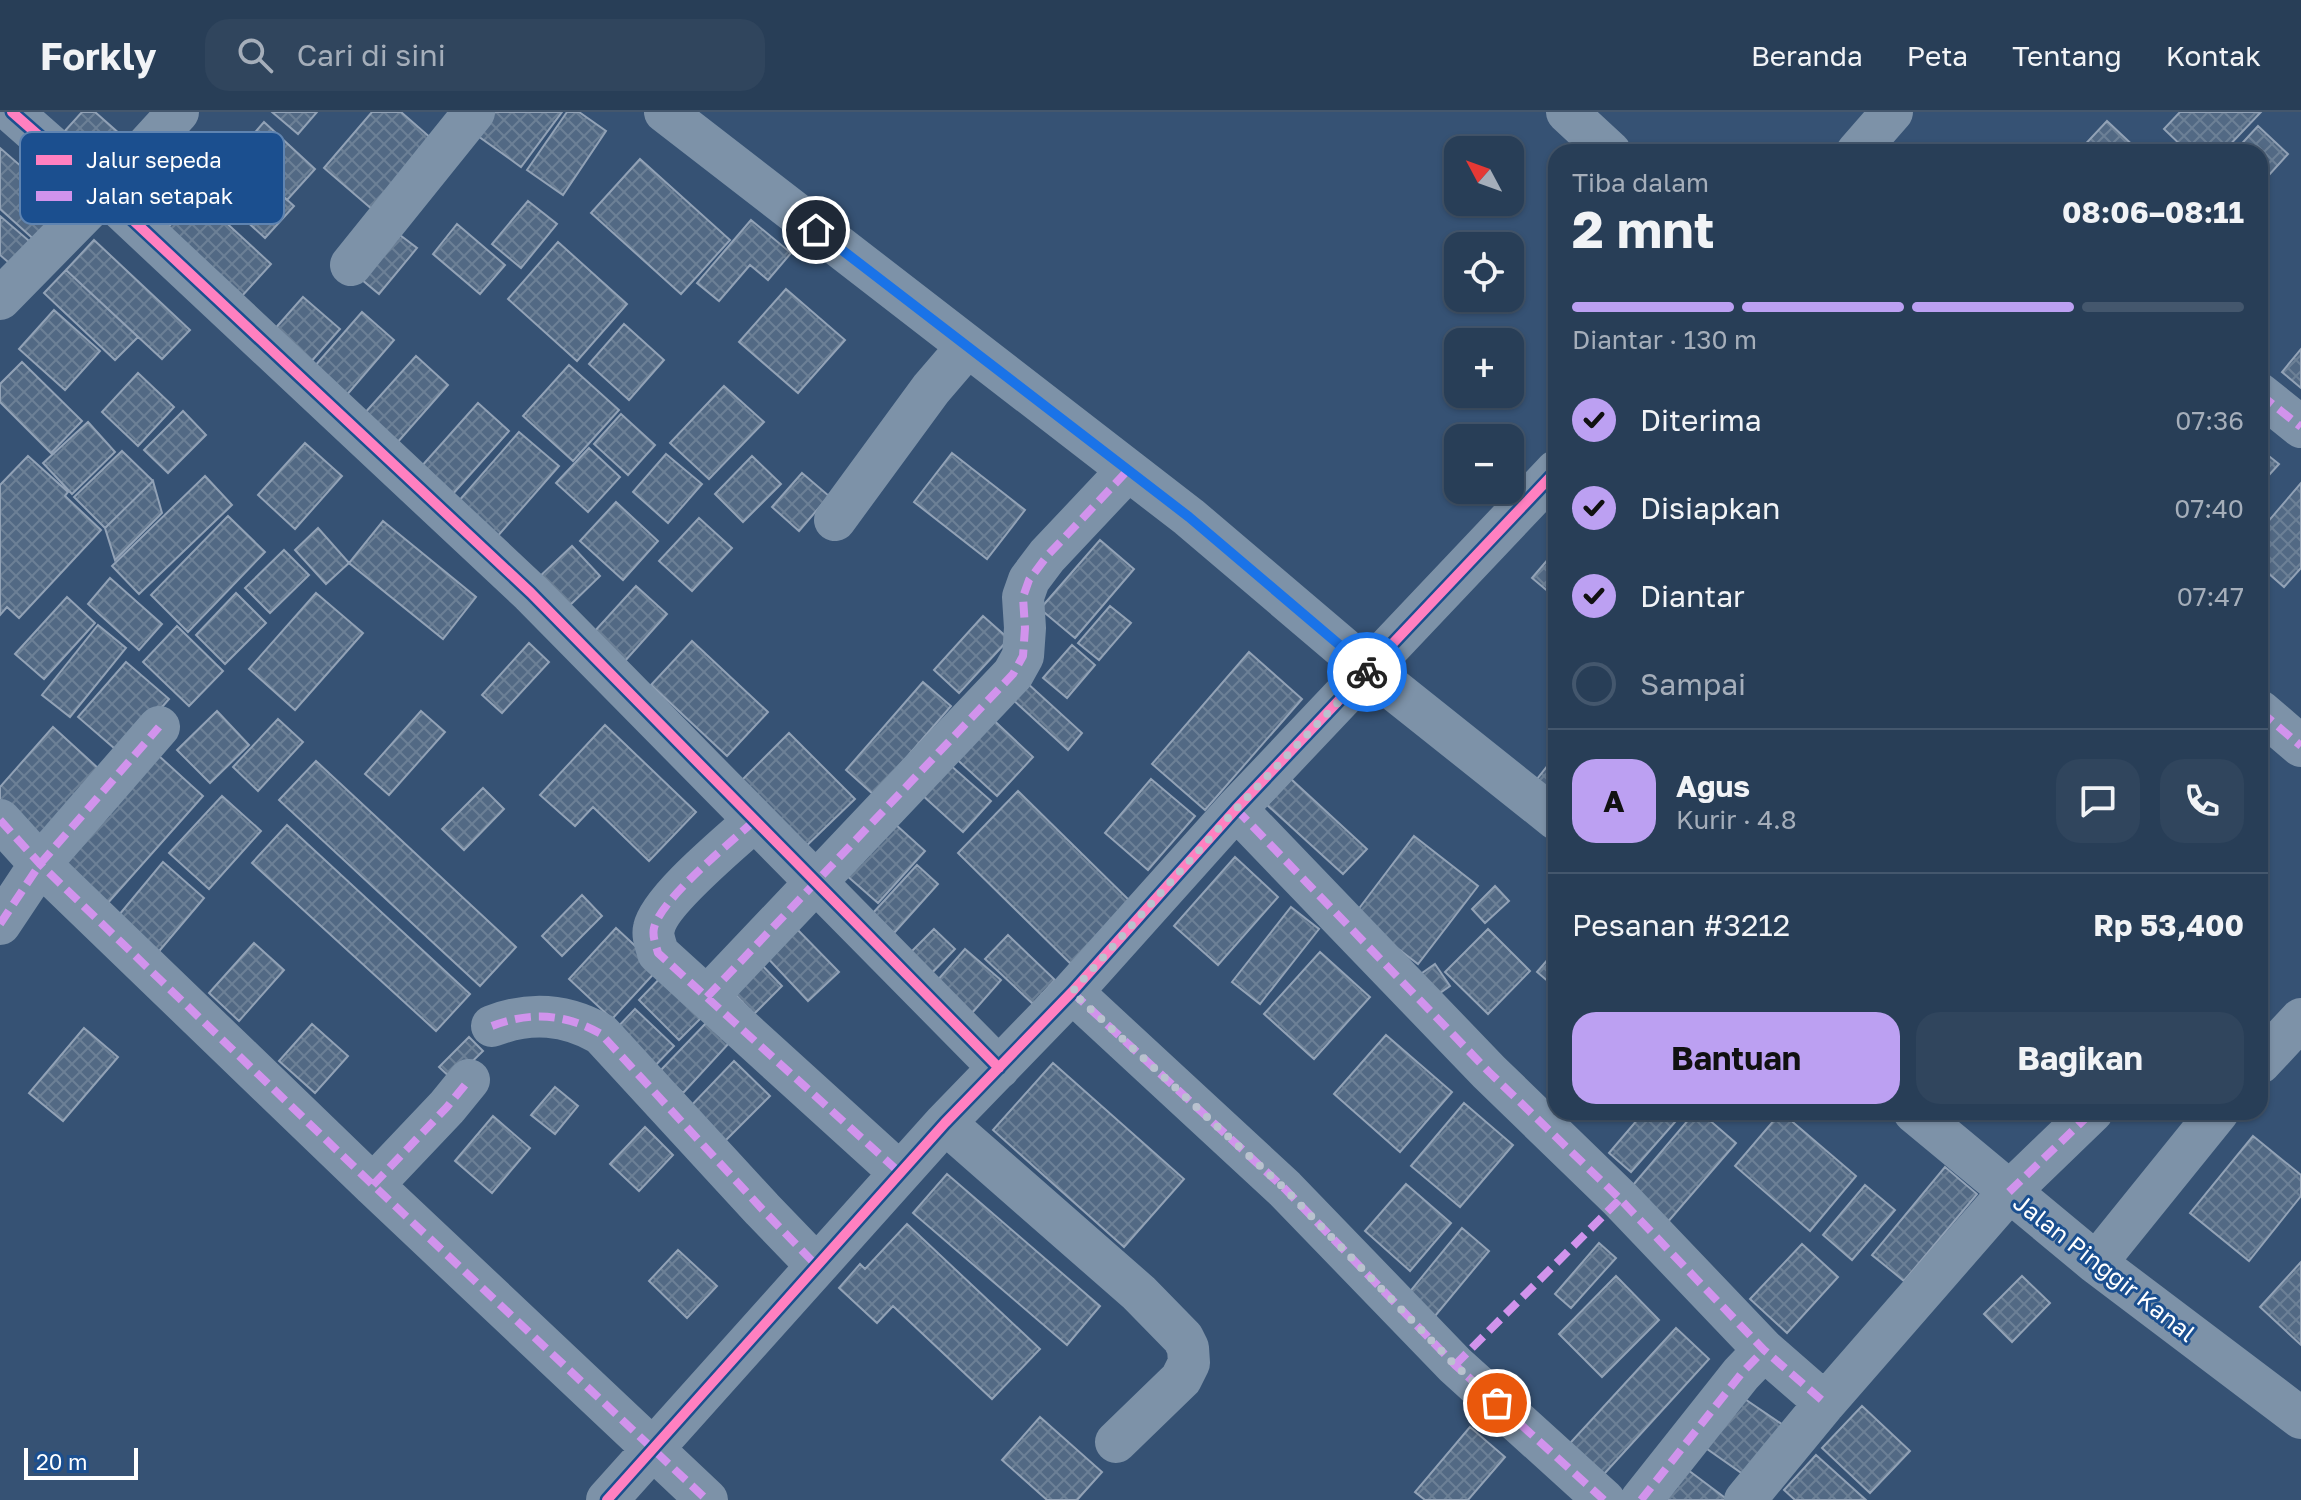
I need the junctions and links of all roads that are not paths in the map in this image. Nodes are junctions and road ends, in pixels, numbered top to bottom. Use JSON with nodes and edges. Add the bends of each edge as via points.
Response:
{"nodes":[{"id":1,"x":12,"y":112,"type":"edge"},
{"id":2,"x":178,"y":112,"type":"edge"},
{"id":3,"x":474,"y":112,"type":"edge"},
{"id":4,"x":665,"y":112,"type":"edge"},
{"id":5,"x":1567,"y":112,"type":"edge"},
{"id":6,"x":1892,"y":112,"type":"edge"},
{"id":7,"x":35,"y":132,"type":"edge"},
{"id":8,"x":160,"y":132,"type":"edge"},
{"id":9,"x":1601,"y":144,"type":"edge"},
{"id":10,"x":1864,"y":144,"type":"edge"},
{"id":11,"x":74,"y":224,"type":"edge"},
{"id":12,"x":137,"y":224,"type":"edge"},
{"id":13,"x":351,"y":265,"type":"dead end"},
{"id":14,"x":0,"y":299,"type":"edge"},
{"id":15,"x":967,"y":347,"type":"junction"},
{"id":16,"x":2268,"y":400,"type":"edge"},
{"id":17,"x":2301,"y":427,"type":"edge"},
{"id":18,"x":1128,"y":470,"type":"junction"},
{"id":19,"x":1548,"y":480,"type":"edge"},
{"id":20,"x":835,"y":520,"type":"dead end"},
{"id":21,"x":1369,"y":670,"type":"junction"},
{"id":22,"x":2268,"y":718,"type":"edge"},
{"id":23,"x":159,"y":727,"type":"dead end"},
{"id":24,"x":2301,"y":746,"type":"edge"},
{"id":25,"x":1236,"y":809,"type":"junction"},
{"id":26,"x":1548,"y":813,"type":"edge"},
{"id":27,"x":0,"y":820,"type":"edge"},
{"id":28,"x":754,"y":821,"type":"junction"},
{"id":29,"x":40,"y":864,"type":"junction"},
{"id":30,"x":817,"y":884,"type":"junction"},
{"id":31,"x":0,"y":924,"type":"edge"},
{"id":32,"x":1072,"y":992,"type":"junction"},
{"id":33,"x":707,"y":997,"type":"junction"},
{"id":34,"x":2301,"y":1019,"type":"edge"},
{"id":35,"x":492,"y":1026,"type":"dead end"},
{"id":36,"x":2268,"y":1054,"type":"edge"},
{"id":37,"x":999,"y":1068,"type":"junction"},
{"id":38,"x":469,"y":1080,"type":"dead end"},
{"id":39,"x":1924,"y":1120,"type":"edge"},
{"id":40,"x":2084,"y":1120,"type":"edge"},
{"id":41,"x":2212,"y":1120,"type":"edge"},
{"id":42,"x":945,"y":1123,"type":"junction"},
{"id":43,"x":899,"y":1172,"type":"junction"},
{"id":44,"x":373,"y":1185,"type":"junction"},
{"id":45,"x":2009,"y":1192,"type":"junction"},
{"id":46,"x":2096,"y":1263,"type":"junction"},
{"id":47,"x":816,"y":1265,"type":"junction"},
{"id":48,"x":1764,"y":1350,"type":"junction"},
{"id":49,"x":1825,"y":1403,"type":"junction"},
{"id":50,"x":2301,"y":1418,"type":"edge"},
{"id":51,"x":1116,"y":1442,"type":"dead end"},
{"id":52,"x":653,"y":1448,"type":"junction"},
{"id":53,"x":607,"y":1500,"type":"edge"},
{"id":54,"x":707,"y":1500,"type":"edge"},
{"id":55,"x":1604,"y":1500,"type":"edge"},
{"id":56,"x":1641,"y":1500,"type":"edge"},
{"id":57,"x":1745,"y":1500,"type":"edge"}],
"edges":[{"from":1,"to":7,"type":"street"},
{"from":2,"to":8,"type":"street"},
{"from":3,"to":13,"type":"street"},
{"from":4,"to":15,"type":"street"},
{"from":5,"to":9,"type":"street"},
{"from":6,"to":10,"type":"street"},
{"from":11,"to":14,"type":"street"},
{"from":12,"to":28,"type":"street","via":[[531,593]]},
{"from":15,"to":18,"type":"street"},
{"from":15,"to":20,"type":"street"},
{"from":16,"to":17,"type":"street"},
{"from":18,"to":21,"type":"street"},
{"from":18,"to":30,"type":"street","via":[[1029,580],[1023,597],[1023,656],[1013,674]]},
{"from":19,"to":21,"type":"street"},
{"from":21,"to":25,"type":"street"},
{"from":21,"to":26,"type":"street"},
{"from":22,"to":24,"type":"street"},
{"from":23,"to":29,"type":"street"},
{"from":25,"to":32,"type":"street"},
{"from":25,"to":48,"type":"street"},
{"from":27,"to":29,"type":"street"},
{"from":28,"to":30,"type":"street"},
{"from":28,"to":33,"type":"street","via":[[670,899],[654,928],[658,953]]},
{"from":29,"to":31,"type":"street"},
{"from":29,"to":44,"type":"street"},
{"from":30,"to":33,"type":"street"},
{"from":30,"to":37,"type":"street"},
{"from":32,"to":37,"type":"street"},
{"from":32,"to":55,"type":"street","via":[[1285,1189],[1455,1365]]},
{"from":33,"to":43,"type":"street"},
{"from":34,"to":36,"type":"street"},
{"from":35,"to":47,"type":"street","via":[[553,1016],[601,1034]]},
{"from":37,"to":42,"type":"street"},
{"from":38,"to":44,"type":"street"},
{"from":39,"to":45,"type":"street","name":"Jalan Pinggir Kanal"},
{"from":40,"to":45,"type":"street"},
{"from":41,"to":46,"type":"street"},
{"from":42,"to":43,"type":"street"},
{"from":42,"to":51,"type":"street","via":[[1183,1338],[1189,1363],[1181,1379]]},
{"from":43,"to":47,"type":"street"},
{"from":44,"to":52,"type":"street"},
{"from":45,"to":46,"type":"street","name":"Jalan Pinggir Kanal"},
{"from":45,"to":49,"type":"street"},
{"from":46,"to":50,"type":"street","name":"Jalan Pinggir Kanal"},
{"from":47,"to":52,"type":"street"},
{"from":48,"to":49,"type":"street"},
{"from":48,"to":56,"type":"street"},
{"from":49,"to":57,"type":"street"},
{"from":52,"to":53,"type":"street"},
{"from":52,"to":54,"type":"street"}]}
